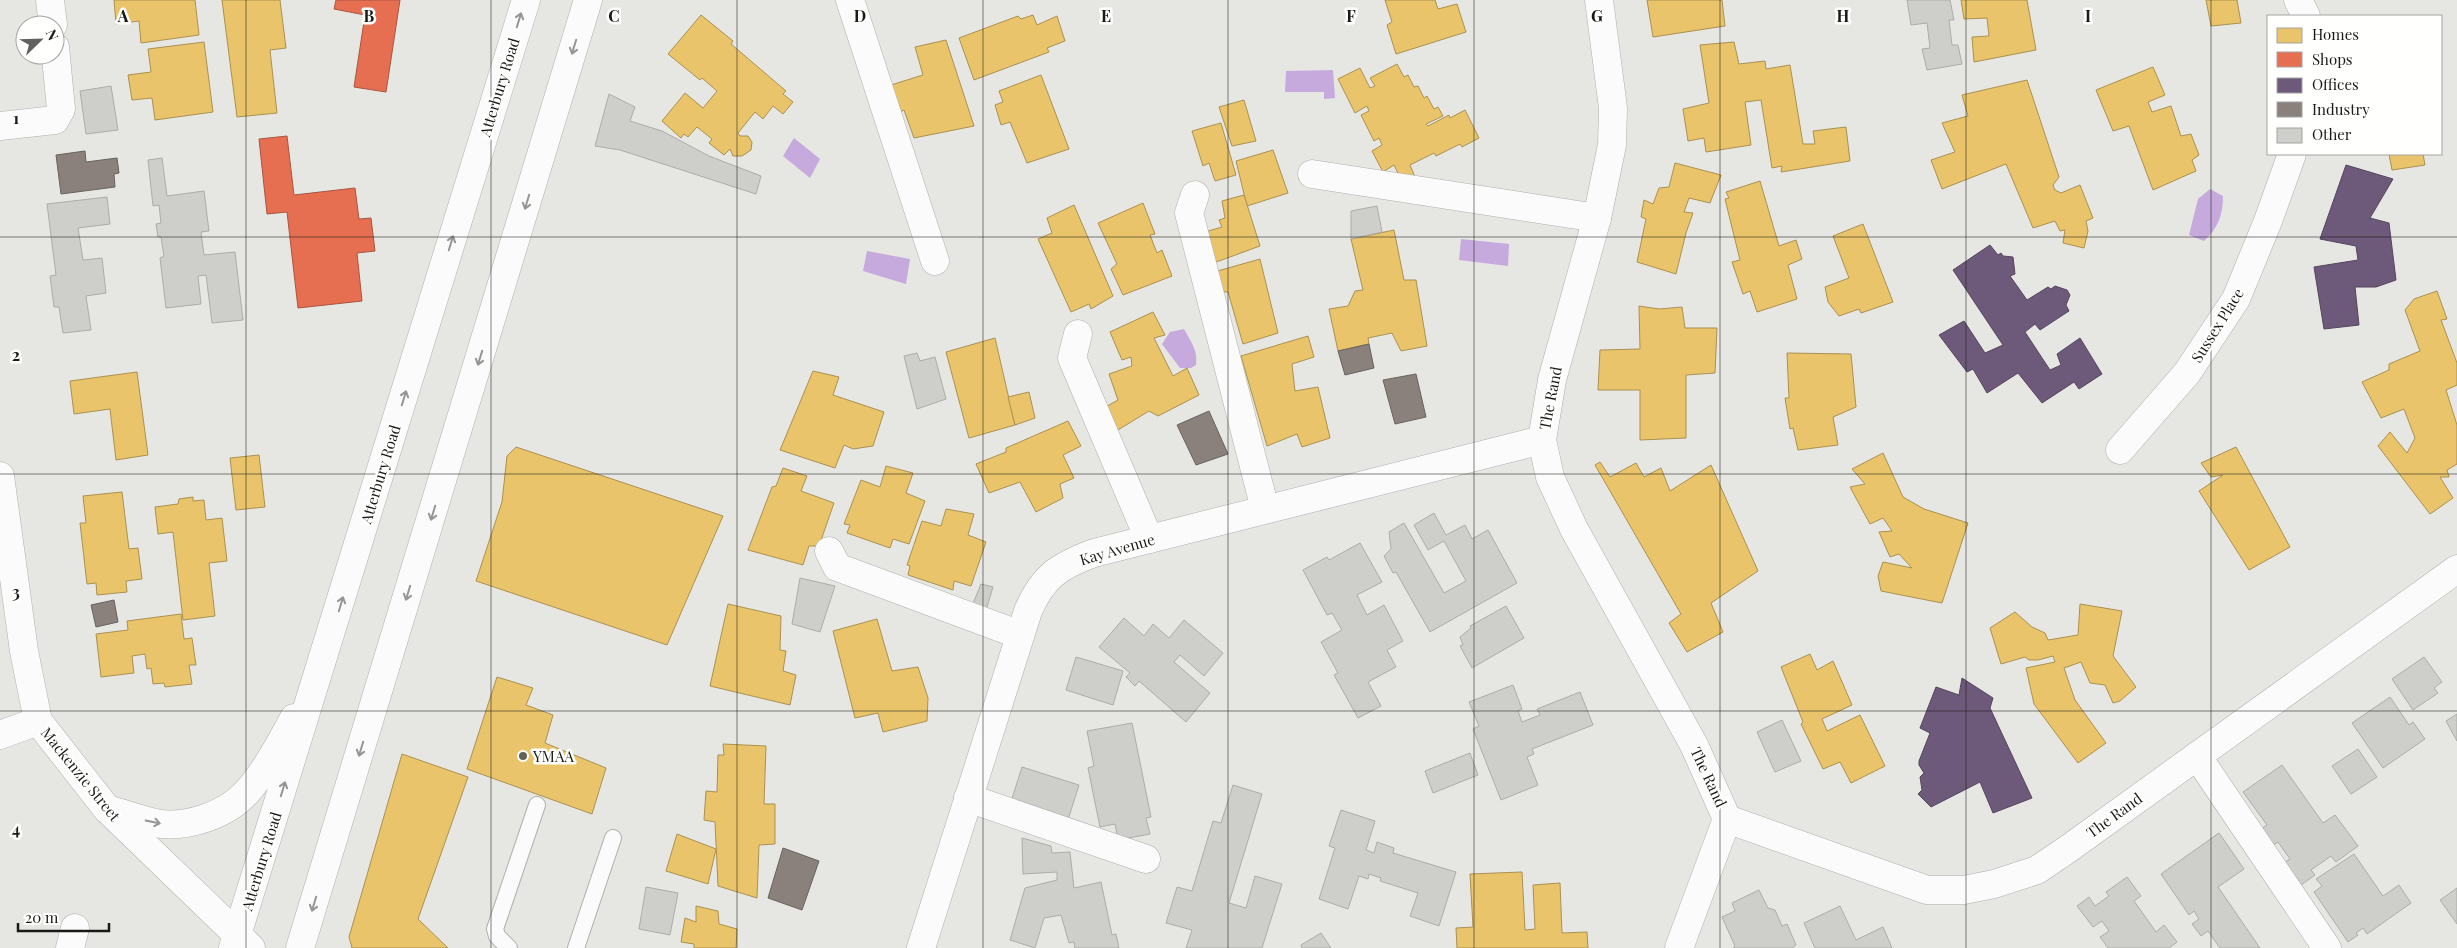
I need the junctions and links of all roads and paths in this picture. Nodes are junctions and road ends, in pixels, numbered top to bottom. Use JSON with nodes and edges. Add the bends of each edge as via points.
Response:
{"nodes":[{"id":1,"x":50,"y":0,"type":"edge"},
{"id":2,"x":526,"y":0,"type":"edge"},
{"id":3,"x":588,"y":0,"type":"edge"},
{"id":4,"x":850,"y":0,"type":"edge"},
{"id":5,"x":1599,"y":0,"type":"edge"},
{"id":6,"x":2298,"y":0,"type":"edge"},
{"id":7,"x":52,"y":15,"type":"edge"},
{"id":8,"x":2306,"y":15,"type":"edge"},
{"id":9,"x":57,"y":65,"type":"edge"},
{"id":10,"x":0,"y":126,"type":"edge"},
{"id":11,"x":2292,"y":155,"type":"edge"},
{"id":12,"x":1312,"y":174,"type":"dead end"},
{"id":13,"x":1195,"y":195,"type":"dead end"},
{"id":14,"x":1597,"y":218,"type":"junction"},
{"id":15,"x":935,"y":261,"type":"dead end"},
{"id":16,"x":1078,"y":334,"type":"dead end"},
{"id":17,"x":1542,"y":440,"type":"junction"},
{"id":18,"x":2120,"y":450,"type":"dead end"},
{"id":19,"x":0,"y":476,"type":"edge"},
{"id":20,"x":1265,"y":509,"type":"junction"},
{"id":21,"x":1149,"y":539,"type":"junction"},
{"id":22,"x":829,"y":551,"type":"dead end"},
{"id":23,"x":2457,"y":569,"type":"edge"},
{"id":24,"x":1020,"y":635,"type":"junction"},
{"id":25,"x":326,"y":650,"type":"junction"},
{"id":26,"x":38,"y":721,"type":"junction"},
{"id":27,"x":0,"y":735,"type":"edge"},
{"id":28,"x":2197,"y":756,"type":"junction"},
{"id":29,"x":968,"y":798,"type":"junction"},
{"id":30,"x":537,"y":805,"type":"dead end"},
{"id":31,"x":106,"y":809,"type":"junction"},
{"id":32,"x":1728,"y":819,"type":"junction"},
{"id":33,"x":613,"y":838,"type":"dead end"},
{"id":34,"x":1146,"y":859,"type":"dead end"},
{"id":35,"x":241,"y":944,"type":"edge"},
{"id":36,"x":300,"y":948,"type":"edge"},
{"id":37,"x":509,"y":948,"type":"edge"},
{"id":38,"x":576,"y":948,"type":"edge"},
{"id":39,"x":921,"y":948,"type":"edge"},
{"id":40,"x":1679,"y":948,"type":"edge"},
{"id":41,"x":2327,"y":948,"type":"edge"}],
"edges":[{"from":1,"to":7,"type":"street"},
{"from":25,"to":2,"type":"street","name":"Atterbury Road","one_way":true},
{"from":3,"to":36,"type":"street","one_way":true},
{"from":4,"to":15,"type":"street"},
{"from":5,"to":14,"type":"street","name":"The Rand","via":[[1613,124],[1612,145]]},
{"from":6,"to":8,"type":"street"},
{"from":9,"to":10,"type":"street","via":[[61,109],[55,120]]},
{"from":11,"to":18,"type":"street","name":"Sussex Place","via":[[2236,299],[2187,373]]},
{"from":12,"to":14,"type":"street"},
{"from":13,"to":20,"type":"street","via":[[1190,213]]},
{"from":14,"to":17,"type":"street","name":"The Rand","via":[[1552,380]]},
{"from":16,"to":21,"type":"street","via":[[1072,358]]},
{"from":17,"to":20,"type":"street","name":"Kay Avenue"},
{"from":17,"to":32,"type":"street","name":"The Rand","via":[[1550,477],[1574,529],[1694,745]]},
{"from":19,"to":26,"type":"street","name":"Mackenzie Street","via":[[24,651]]},
{"from":20,"to":21,"type":"street","name":"Kay Avenue"},
{"from":21,"to":24,"type":"street","name":"Kay Avenue","via":[[1077,559],[1051,574],[1035,595]]},
{"from":22,"to":24,"type":"street","via":[[837,567]]},
{"from":23,"to":28,"type":"street","name":"The Rand"},
{"from":24,"to":29,"type":"street","name":"Kay Avenue"},
{"from":31,"to":25,"type":"street","one_way":true,"via":[[156,823],[174,824],[196,820],[227,807],[246,793],[288,730]]},
{"from":35,"to":25,"type":"street","name":"Atterbury Road","one_way":true},
{"from":26,"to":27,"type":"street"},
{"from":26,"to":31,"type":"street","name":"Mackenzie Street"},
{"from":28,"to":32,"type":"street","name":"The Rand","via":[[2037,870],[1964,890],[1926,890]]},
{"from":28,"to":41,"type":"street"},
{"from":29,"to":34,"type":"street"},
{"from":29,"to":39,"type":"street","name":"Kay Avenue"},
{"from":30,"to":37,"type":"lane","via":[[496,929],[497,936]]},
{"from":31,"to":35,"type":"street","name":"Mackenzie Street"},
{"from":32,"to":40,"type":"street"},
{"from":33,"to":38,"type":"lane"}]}
